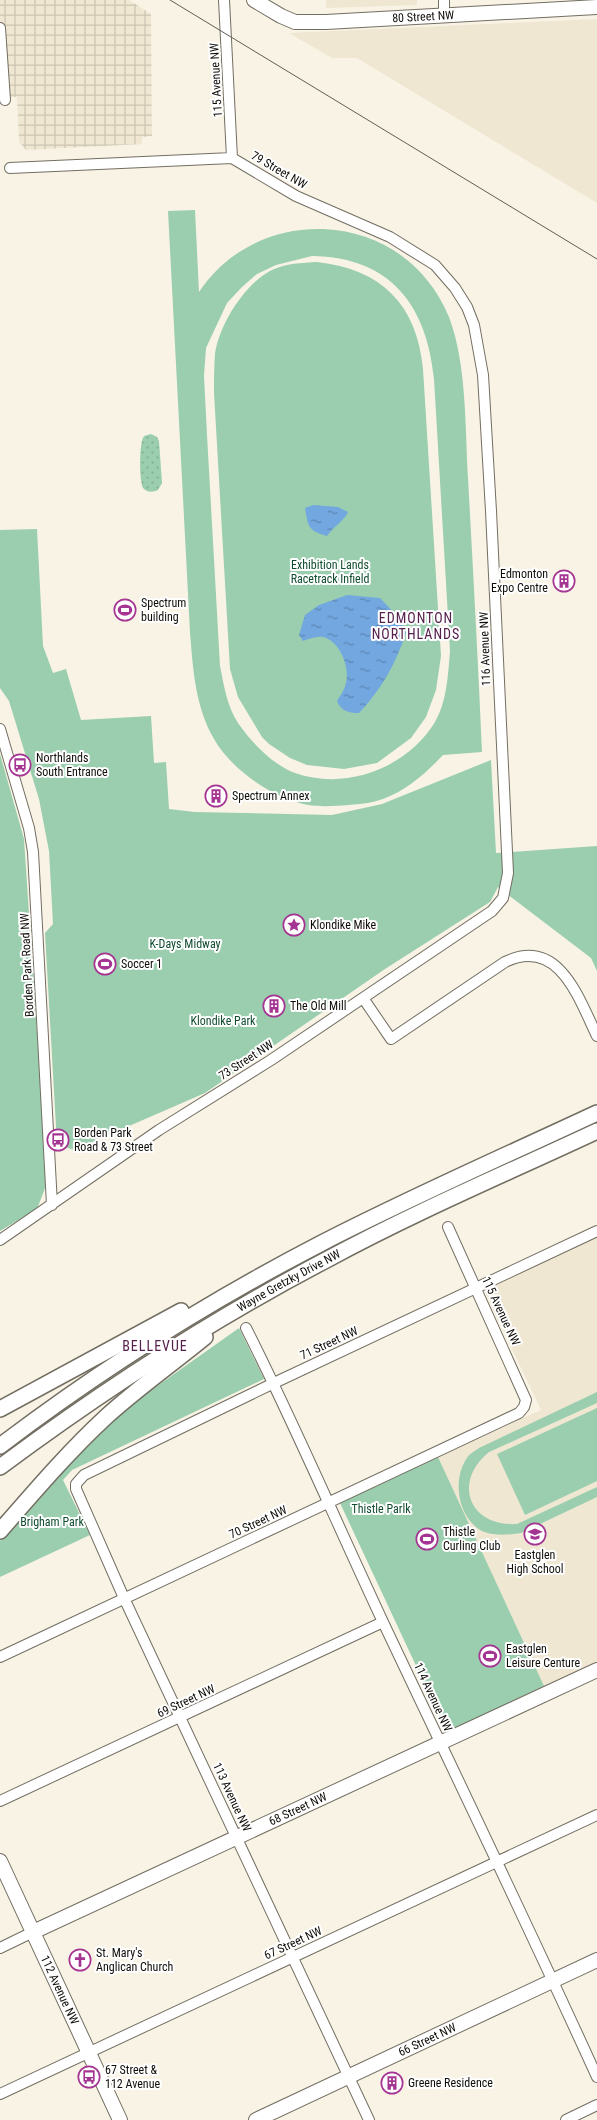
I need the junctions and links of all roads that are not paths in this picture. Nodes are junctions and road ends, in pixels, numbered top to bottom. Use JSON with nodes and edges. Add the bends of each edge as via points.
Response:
{"nodes":[{"id":1,"x":224,"y":0,"type":"edge"},
{"id":2,"x":254,"y":0,"type":"edge"},
{"id":3,"x":444,"y":0,"type":"edge"},
{"id":4,"x":597,"y":7,"type":"edge"},
{"id":5,"x":444,"y":16,"type":"junction"},
{"id":6,"x":0,"y":28,"type":"edge"},
{"id":7,"x":0,"y":38,"type":"edge"},
{"id":8,"x":5,"y":100,"type":"dead end"},
{"id":9,"x":232,"y":158,"type":"junction"},
{"id":10,"x":10,"y":168,"type":"dead end"},
{"id":11,"x":478,"y":338,"type":"joint"},
{"id":12,"x":0,"y":728,"type":"edge"},
{"id":13,"x":503,"y":898,"type":"joint"},
{"id":14,"x":363,"y":998,"type":"junction"},
{"id":15,"x":597,"y":1036,"type":"edge"},
{"id":16,"x":597,"y":1112,"type":"edge"},
{"id":17,"x":597,"y":1131,"type":"edge"},
{"id":18,"x":52,"y":1205,"type":"junction"},
{"id":19,"x":448,"y":1227,"type":"dead end"},
{"id":20,"x":597,"y":1231,"type":"edge"},
{"id":21,"x":0,"y":1240,"type":"edge"},
{"id":22,"x":476,"y":1287,"type":"junction"},
{"id":23,"x":239,"y":1288,"type":"junction"},
{"id":24,"x":242,"y":1305,"type":"junction"},
{"id":25,"x":246,"y":1328,"type":"dead end"},
{"id":26,"x":274,"y":1383,"type":"junction"},
{"id":27,"x":524,"y":1407,"type":"joint"},
{"id":28,"x":0,"y":1409,"type":"edge"},
{"id":29,"x":0,"y":1446,"type":"edge"},
{"id":30,"x":0,"y":1466,"type":"edge"},
{"id":31,"x":76,"y":1484,"type":"joint"},
{"id":32,"x":328,"y":1504,"type":"junction"},
{"id":33,"x":0,"y":1532,"type":"edge"},
{"id":34,"x":124,"y":1598,"type":"junction"},
{"id":35,"x":383,"y":1622,"type":"junction"},
{"id":36,"x":0,"y":1657,"type":"edge"},
{"id":37,"x":597,"y":1670,"type":"edge"},
{"id":38,"x":181,"y":1717,"type":"junction"},
{"id":39,"x":440,"y":1742,"type":"junction"},
{"id":40,"x":0,"y":1801,"type":"edge"},
{"id":41,"x":597,"y":1815,"type":"edge"},
{"id":42,"x":237,"y":1837,"type":"junction"},
{"id":43,"x":0,"y":1861,"type":"edge"},
{"id":44,"x":497,"y":1861,"type":"junction"},
{"id":45,"x":33,"y":1932,"type":"junction"},
{"id":46,"x":0,"y":1948,"type":"edge"},
{"id":47,"x":292,"y":1957,"type":"junction"},
{"id":48,"x":597,"y":1960,"type":"edge"},
{"id":49,"x":552,"y":1981,"type":"junction"},
{"id":50,"x":89,"y":2052,"type":"junction"},
{"id":51,"x":349,"y":2077,"type":"junction"},
{"id":52,"x":597,"y":2078,"type":"edge"},
{"id":53,"x":0,"y":2094,"type":"edge"},
{"id":54,"x":597,"y":2105,"type":"edge"},
{"id":55,"x":120,"y":2120,"type":"edge"},
{"id":56,"x":256,"y":2120,"type":"edge"},
{"id":57,"x":368,"y":2120,"type":"edge"},
{"id":58,"x":566,"y":2120,"type":"edge"}],
"edges":[{"from":1,"to":9,"type":"street","name":"115 Avenue NW"},
{"from":2,"to":5,"type":"street","name":"80 Street NW","via":[[295,22]]},
{"from":3,"to":5,"type":"street"},
{"from":4,"to":5,"type":"street","name":"80 Street NW"},
{"from":6,"to":7,"type":"street"},
{"from":7,"to":8,"type":"street"},
{"from":9,"to":10,"type":"street","name":"79 Street NW"},
{"from":9,"to":11,"type":"street","name":"79 Street NW","via":[[296,196],[382,232],[430,261],[463,299]]},
{"from":11,"to":13,"type":"street","name":"116 Avenue NW","via":[[491,511],[508,860]]},
{"from":12,"to":18,"type":"street","name":"Borden Park Road NW","via":[[33,852]]},
{"from":13,"to":14,"type":"street","name":"73 Street NW","via":[[492,911]]},
{"from":14,"to":15,"type":"street","via":[[391,1039],[505,962],[534,956],[552,963],[567,976]]},
{"from":14,"to":18,"type":"street","name":"73 Street NW","via":[[159,1130]]},
{"from":16,"to":23,"type":"main road","name":"Wayne Gretzky Drive NW","via":[[355,1226]]},
{"from":17,"to":24,"type":"main road","name":"Wayne Gretzky Drive NW","via":[[329,1258]]},
{"from":18,"to":21,"type":"street","name":"73 Street NW"},
{"from":19,"to":22,"type":"street","name":"115 Avenue NW"},
{"from":20,"to":22,"type":"street","name":"71 Street NW"},
{"from":22,"to":26,"type":"street","name":"71 Street NW"},
{"from":22,"to":27,"type":"street","name":"115 Avenue NW","via":[[526,1400]]},
{"from":23,"to":28,"type":"main road","via":[[184,1310]]},
{"from":23,"to":29,"type":"main road","name":"Wayne Gretzky Drive NW","via":[[131,1355]]},
{"from":24,"to":30,"type":"main road","name":"Wayne Gretzky Drive NW","via":[[138,1369]]},
{"from":24,"to":33,"type":"main road","via":[[105,1418],[59,1463]]},
{"from":25,"to":26,"type":"street","name":"114 Avenue NW"},
{"from":26,"to":31,"type":"street","name":"71 Street NW","via":[[84,1475]]},
{"from":26,"to":32,"type":"street","name":"114 Avenue NW"},
{"from":27,"to":32,"type":"street","name":"70 Street NW","via":[[519,1413]]},
{"from":31,"to":34,"type":"street","name":"113 Avenue NW"},
{"from":32,"to":34,"type":"street","name":"70 Street NW"},
{"from":32,"to":35,"type":"street","name":"114 Avenue NW"},
{"from":34,"to":36,"type":"street","name":"70 Street NW"},
{"from":34,"to":38,"type":"street","name":"113 Avenue NW"},
{"from":35,"to":38,"type":"street","name":"69 Street NW"},
{"from":35,"to":39,"type":"street","name":"114 Avenue NW"},
{"from":37,"to":39,"type":"street","name":"68 Street NW"},
{"from":38,"to":40,"type":"street","name":"69 Street NW"},
{"from":38,"to":42,"type":"street","name":"113 Avenue NW"},
{"from":39,"to":42,"type":"street","name":"68 Street NW"},
{"from":39,"to":44,"type":"street","name":"114 Avenue NW"},
{"from":41,"to":44,"type":"street","name":"67 Street NW"},
{"from":42,"to":45,"type":"street","name":"68 Street NW"},
{"from":42,"to":47,"type":"street","name":"113 Avenue NW"},
{"from":43,"to":45,"type":"street","name":"112 Avenue NW"},
{"from":44,"to":47,"type":"street","name":"67 Street NW"},
{"from":44,"to":49,"type":"street","name":"114 Avenue NW"},
{"from":45,"to":46,"type":"street","name":"68 Street NW"},
{"from":45,"to":50,"type":"street","name":"112 Avenue NW"},
{"from":47,"to":50,"type":"street","name":"67 Street NW"},
{"from":47,"to":51,"type":"street","name":"113 Avenue NW"},
{"from":48,"to":49,"type":"street","name":"66 Street NW"},
{"from":49,"to":51,"type":"street","name":"66 Street NW"},
{"from":49,"to":52,"type":"street","name":"114 Avenue NW"},
{"from":50,"to":53,"type":"street","name":"67 Street NW"},
{"from":50,"to":55,"type":"street","name":"112 Avenue NW"},
{"from":51,"to":56,"type":"street","name":"66 Street NW"},
{"from":51,"to":57,"type":"street","name":"113 Avenue NW"},
{"from":54,"to":58,"type":"street"}]}
